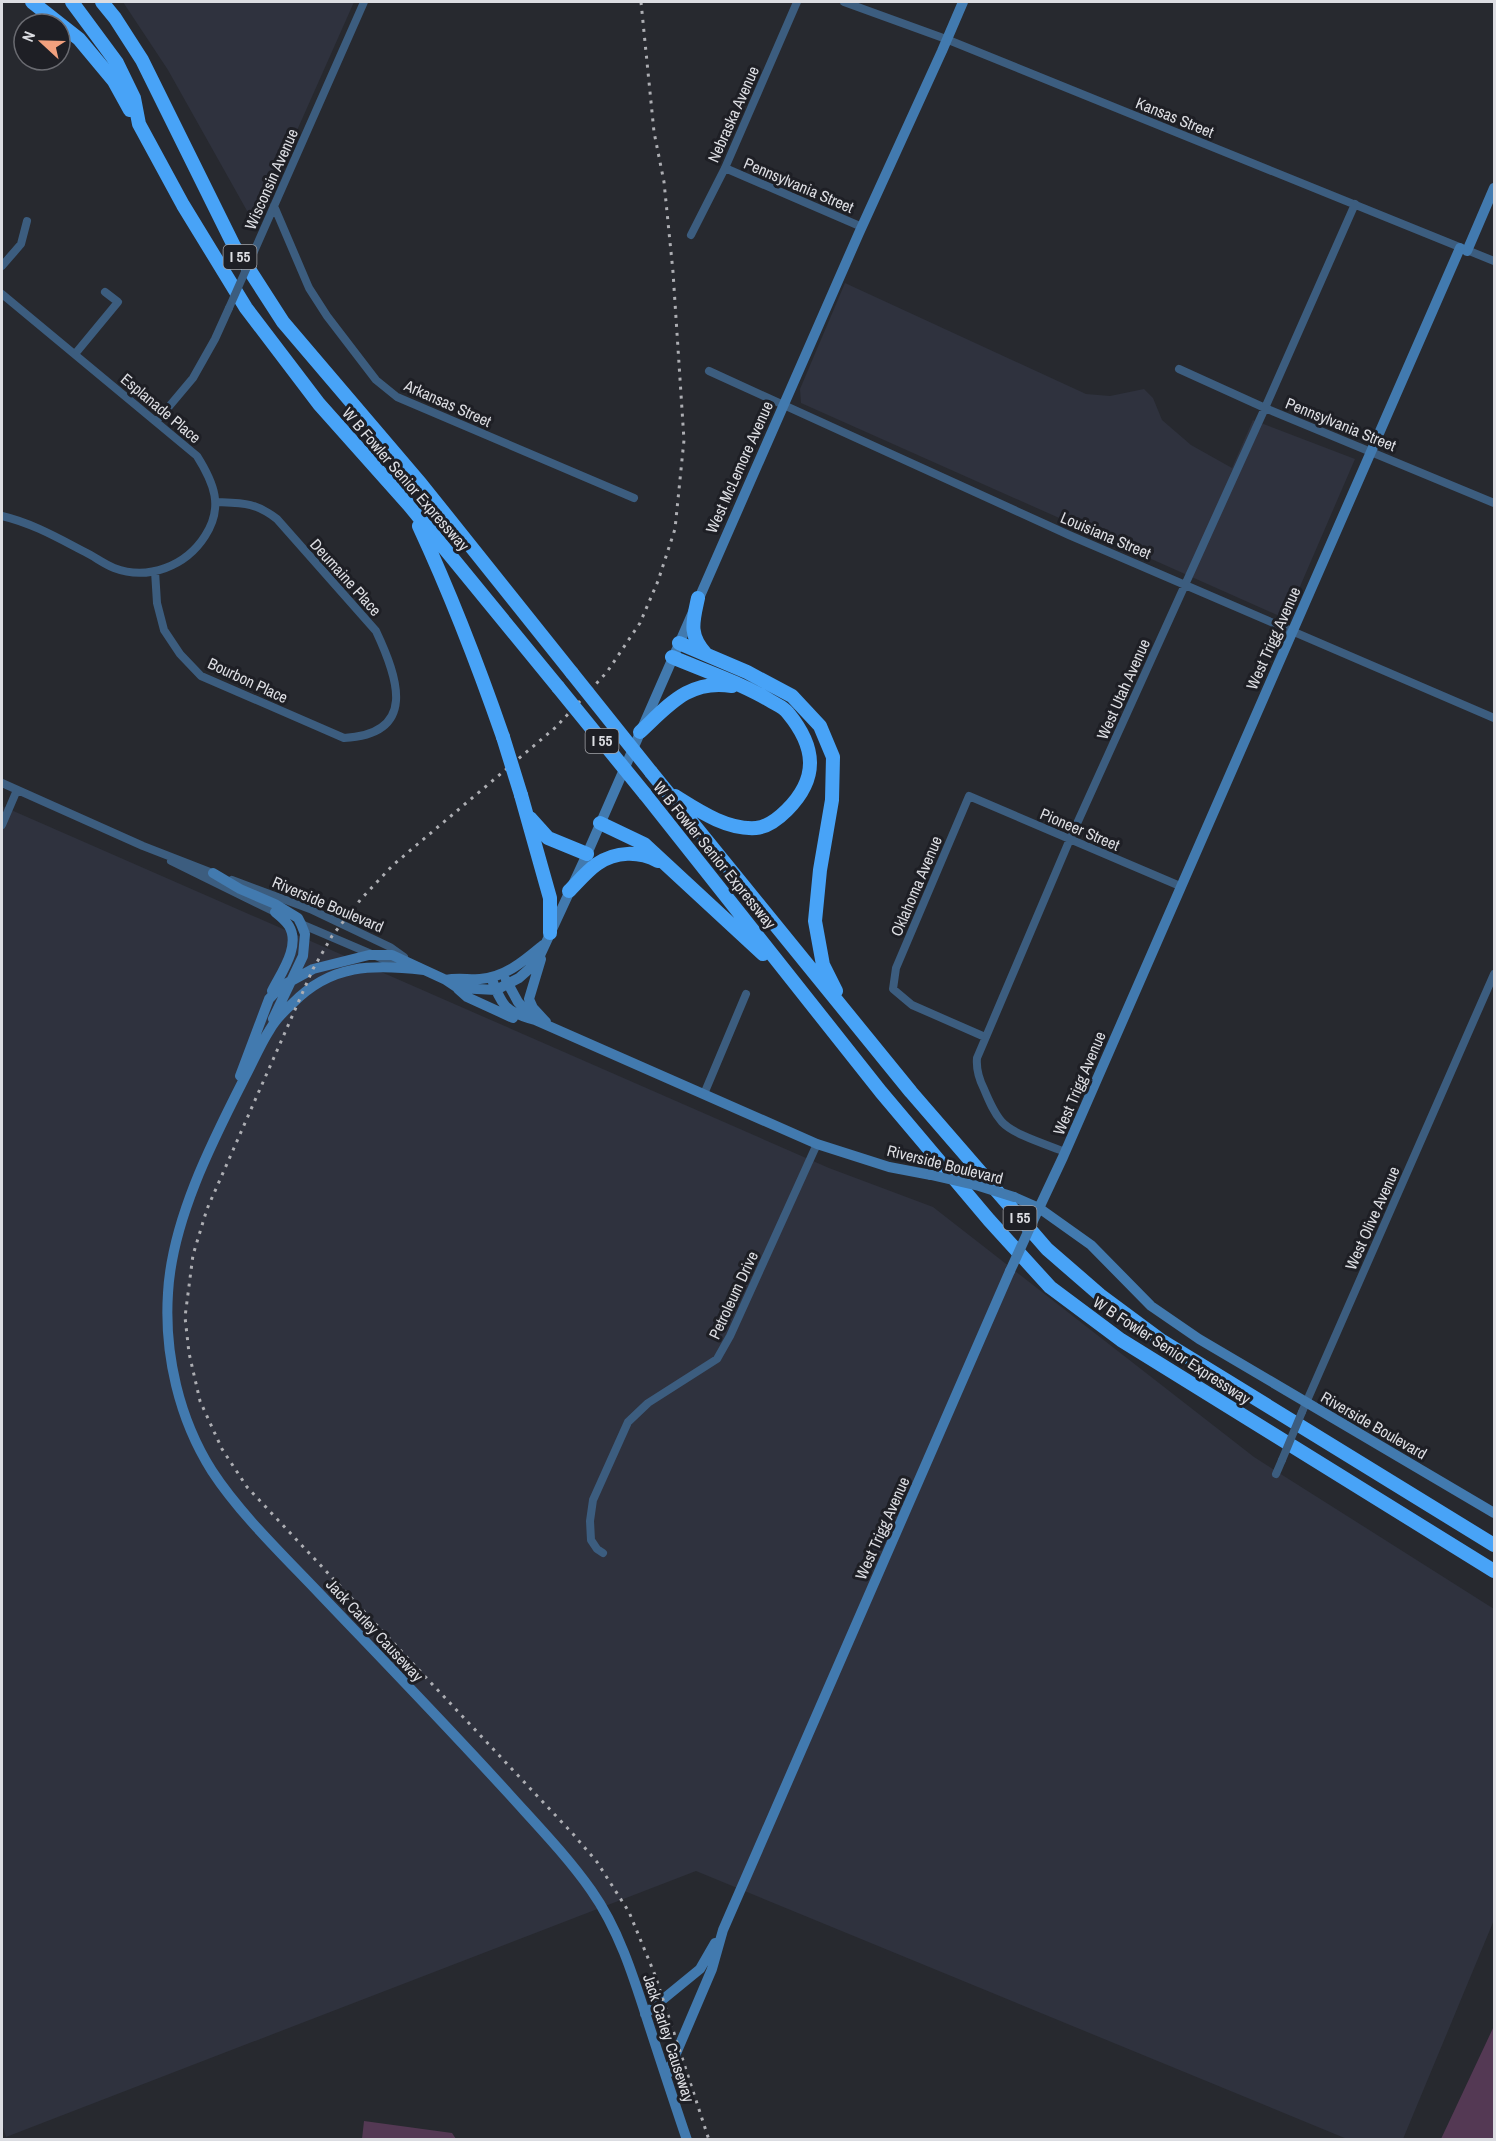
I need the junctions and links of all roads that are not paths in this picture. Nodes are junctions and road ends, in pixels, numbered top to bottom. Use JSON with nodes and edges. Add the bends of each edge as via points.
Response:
{"nodes":[{"id":1,"x":32,"y":2,"type":"edge"},
{"id":2,"x":72,"y":2,"type":"edge"},
{"id":3,"x":102,"y":2,"type":"edge"},
{"id":4,"x":363,"y":2,"type":"edge"},
{"id":5,"x":797,"y":2,"type":"edge"},
{"id":6,"x":844,"y":2,"type":"edge"},
{"id":7,"x":963,"y":2,"type":"edge"},
{"id":8,"x":946,"y":39,"type":"junction"},
{"id":9,"x":139,"y":124,"type":"junction"},
{"id":10,"x":725,"y":168,"type":"junction"},
{"id":11,"x":1494,"y":188,"type":"edge"},
{"id":12,"x":1355,"y":204,"type":"junction"},
{"id":13,"x":274,"y":206,"type":"junction"},
{"id":14,"x":27,"y":221,"type":"dead end"},
{"id":15,"x":862,"y":227,"type":"junction"},
{"id":16,"x":691,"y":235,"type":"dead end"},
{"id":17,"x":1464,"y":250,"type":"junction"},
{"id":18,"x":1494,"y":261,"type":"edge"},
{"id":19,"x":2,"y":266,"type":"edge"},
{"id":20,"x":105,"y":292,"type":"dead end"},
{"id":21,"x":2,"y":294,"type":"edge"},
{"id":22,"x":75,"y":354,"type":"junction"},
{"id":23,"x":1179,"y":369,"type":"dead end"},
{"id":24,"x":709,"y":371,"type":"dead end"},
{"id":25,"x":783,"y":404,"type":"junction"},
{"id":26,"x":1265,"y":408,"type":"junction"},
{"id":27,"x":156,"y":422,"type":"junction"},
{"id":28,"x":1371,"y":450,"type":"junction"},
{"id":29,"x":634,"y":498,"type":"dead end"},
{"id":30,"x":216,"y":502,"type":"junction"},
{"id":31,"x":1494,"y":503,"type":"edge"},
{"id":32,"x":409,"y":505,"type":"junction"},
{"id":33,"x":2,"y":516,"type":"edge"},
{"id":34,"x":154,"y":571,"type":"junction"},
{"id":35,"x":1185,"y":583,"type":"junction"},
{"id":36,"x":698,"y":598,"type":"junction"},
{"id":37,"x":1292,"y":632,"type":"junction"},
{"id":38,"x":679,"y":643,"type":"junction"},
{"id":39,"x":708,"y":655,"type":"junction"},
{"id":40,"x":672,"y":657,"type":"junction"},
{"id":41,"x":749,"y":688,"type":"junction"},
{"id":42,"x":1494,"y":718,"type":"edge"},
{"id":43,"x":390,"y":721,"type":"joint"},
{"id":44,"x":640,"y":732,"type":"junction"},
{"id":45,"x":2,"y":783,"type":"edge"},
{"id":46,"x":16,"y":790,"type":"junction"},
{"id":47,"x":666,"y":790,"type":"junction"},
{"id":48,"x":969,"y":796,"type":"joint"},
{"id":49,"x":527,"y":814,"type":"junction"},
{"id":50,"x":600,"y":823,"type":"junction"},
{"id":51,"x":2,"y":825,"type":"edge"},
{"id":52,"x":1070,"y":839,"type":"junction"},
{"id":53,"x":143,"y":846,"type":"junction"},
{"id":54,"x":587,"y":854,"type":"junction"},
{"id":55,"x":669,"y":867,"type":"junction"},
{"id":56,"x":213,"y":873,"type":"junction"},
{"id":57,"x":1180,"y":886,"type":"junction"},
{"id":58,"x":569,"y":891,"type":"junction"},
{"id":59,"x":275,"y":912,"type":"junction"},
{"id":60,"x":301,"y":924,"type":"junction"},
{"id":61,"x":545,"y":944,"type":"junction"},
{"id":62,"x":375,"y":955,"type":"junction"},
{"id":63,"x":403,"y":968,"type":"junction"},
{"id":64,"x":424,"y":970,"type":"junction"},
{"id":65,"x":503,"y":973,"type":"junction"},
{"id":66,"x":1494,"y":974,"type":"edge"},
{"id":67,"x":491,"y":977,"type":"junction"},
{"id":68,"x":446,"y":980,"type":"junction"},
{"id":69,"x":291,"y":981,"type":"junction"},
{"id":70,"x":508,"y":984,"type":"junction"},
{"id":71,"x":798,"y":987,"type":"junction"},
{"id":72,"x":458,"y":988,"type":"junction"},
{"id":73,"x":496,"y":990,"type":"junction"},
{"id":74,"x":746,"y":993,"type":"dead end"},
{"id":75,"x":268,"y":999,"type":"junction"},
{"id":76,"x":848,"y":1014,"type":"junction"},
{"id":77,"x":536,"y":1020,"type":"junction"},
{"id":78,"x":551,"y":1027,"type":"junction"},
{"id":79,"x":269,"y":1031,"type":"junction"},
{"id":80,"x":985,"y":1037,"type":"junction"},
{"id":81,"x":705,"y":1094,"type":"junction"},
{"id":82,"x":228,"y":1111,"type":"junction"},
{"id":83,"x":817,"y":1144,"type":"junction"},
{"id":84,"x":1065,"y":1152,"type":"junction"},
{"id":85,"x":1039,"y":1208,"type":"junction"},
{"id":86,"x":1304,"y":1407,"type":"junction"},
{"id":87,"x":1276,"y":1474,"type":"dead end"},
{"id":88,"x":1494,"y":1513,"type":"edge"},
{"id":89,"x":1494,"y":1545,"type":"edge"},
{"id":90,"x":603,"y":1552,"type":"dead end"},
{"id":91,"x":1494,"y":1571,"type":"edge"},
{"id":92,"x":723,"y":1930,"type":"junction"},
{"id":93,"x":645,"y":2014,"type":"junction"},
{"id":94,"x":666,"y":2077,"type":"junction"},
{"id":95,"x":687,"y":2139,"type":"edge"}],
"edges":[{"from":1,"to":9,"type":"highway","via":[[79,39],[114,81]]},
{"from":2,"to":9,"type":"highway","name":"W B Fowler Senior Expressway","number":"I 55","via":[[117,63],[134,98]]},
{"from":3,"to":47,"type":"highway","name":"W B Fowler Senior Expressway","number":"I 55","bridge":true,"via":[[142,60],[234,246],[283,322],[421,484]]},
{"from":4,"to":13,"type":"street","name":"Wisconsin Avenue"},
{"from":5,"to":10,"type":"street","name":"Nebraska Avenue"},
{"from":6,"to":8,"type":"street","name":"Kansas Street"},
{"from":7,"to":8,"type":"street","name":"West McLemore Avenue"},
{"from":8,"to":12,"type":"street","name":"Kansas Street"},
{"from":8,"to":15,"type":"street","name":"West McLemore Avenue"},
{"from":9,"to":32,"type":"highway","name":"W B Fowler Senior Expressway","number":"I 55","via":[[246,308],[319,404]]},
{"from":10,"to":15,"type":"street","name":"Pennsylvania Street"},
{"from":10,"to":16,"type":"street","name":"Nebraska Avenue"},
{"from":11,"to":17,"type":"street","name":"West Trigg Avenue"},
{"from":12,"to":17,"type":"street","name":"Kansas Street"},
{"from":12,"to":26,"type":"street","name":"West Utah Avenue"},
{"from":13,"to":27,"type":"street","name":"Wisconsin Avenue","bridge":true,"via":[[194,378]]},
{"from":13,"to":29,"type":"street","name":"Arkansas Street","via":[[309,288],[376,380],[397,397]]},
{"from":14,"to":19,"type":"street","via":[[21,244]]},
{"from":15,"to":25,"type":"street","name":"West McLemore Avenue"},
{"from":17,"to":18,"type":"street","name":"Kansas Street"},
{"from":17,"to":28,"type":"street","name":"West Trigg Avenue"},
{"from":20,"to":22,"type":"street","via":[[118,302]]},
{"from":21,"to":22,"type":"street","name":"Esplanade Place"},
{"from":22,"to":27,"type":"street","name":"Esplanade Place"},
{"from":23,"to":26,"type":"street","name":"Pennsylvania Street"},
{"from":24,"to":25,"type":"street","name":"Louisiana Street"},
{"from":25,"to":35,"type":"street","name":"Louisiana Street","via":[[1069,535]]},
{"from":25,"to":36,"type":"street","name":"West McLemore Avenue"},
{"from":26,"to":28,"type":"street","name":"Pennsylvania Street"},
{"from":26,"to":35,"type":"street","name":"West Utah Avenue"},
{"from":27,"to":30,"type":"street","name":"Esplanade Place","via":[[197,456],[210,476]]},
{"from":28,"to":31,"type":"street","name":"Pennsylvania Street"},
{"from":28,"to":37,"type":"street","name":"West Trigg Avenue"},
{"from":30,"to":34,"type":"street","name":"Esplanade Place","via":[[213,525],[198,548],[179,564]]},
{"from":30,"to":43,"type":"street","name":"Deumaine Place","via":[[262,508],[277,519],[376,631],[397,690]]},
{"from":32,"to":49,"type":"highway","bridge":true,"via":[[477,662]]},
{"from":32,"to":71,"type":"highway","name":"W B Fowler Senior Expressway","number":"I 55","bridge":true},
{"from":33,"to":34,"type":"street","name":"Esplanade Place","via":[[50,533],[114,568],[137,573]]},
{"from":34,"to":43,"type":"street","name":"Bourbon Place","via":[[164,630],[201,676],[344,738],[379,732]]},
{"from":35,"to":37,"type":"street","name":"Louisiana Street"},
{"from":35,"to":52,"type":"street","name":"West Utah Avenue"},
{"from":36,"to":38,"type":"street","name":"West McLemore Avenue"},
{"from":36,"to":39,"type":"highway","via":[[693,632]]},
{"from":37,"to":42,"type":"street","name":"Louisiana Street"},
{"from":37,"to":57,"type":"street","name":"West Trigg Avenue"},
{"from":38,"to":39,"type":"highway"},
{"from":38,"to":40,"type":"street","name":"West McLemore Avenue"},
{"from":39,"to":76,"type":"highway","via":[[792,696],[820,726],[833,757],[832,800],[815,921],[823,965]]},
{"from":40,"to":41,"type":"highway"},
{"from":40,"to":44,"type":"street","name":"West McLemore Avenue"},
{"from":41,"to":44,"type":"highway","via":[[700,686],[679,696]]},
{"from":41,"to":47,"type":"highway","via":[[787,711],[808,744],[811,772],[799,798],[778,819],[757,828],[731,825],[702,813]]},
{"from":44,"to":50,"type":"street","name":"West McLemore Avenue"},
{"from":45,"to":46,"type":"street","name":"Riverside Boulevard"},
{"from":46,"to":51,"type":"street"},
{"from":46,"to":53,"type":"street","name":"Riverside Boulevard"},
{"from":47,"to":76,"type":"highway","name":"W B Fowler Senior Expressway","number":"I 55"},
{"from":48,"to":52,"type":"street","name":"Pioneer Street"},
{"from":48,"to":80,"type":"street","name":"Oklahoma Avenue","via":[[896,968],[893,989],[912,1005]]},
{"from":49,"to":54,"type":"highway","via":[[548,838]]},
{"from":49,"to":61,"type":"highway","via":[[550,898]]},
{"from":50,"to":54,"type":"street","name":"West McLemore Avenue"},
{"from":50,"to":55,"type":"highway","via":[[644,844]]},
{"from":52,"to":57,"type":"street","name":"Pioneer Street"},
{"from":52,"to":80,"type":"street","name":"West Utah Avenue"},
{"from":53,"to":56,"type":"street","name":"Riverside Boulevard"},
{"from":53,"to":59,"type":"street","name":"Riverside Boulevard"},
{"from":54,"to":58,"type":"street","name":"West McLemore Avenue"},
{"from":55,"to":58,"type":"highway","via":[[647,855],[626,853],[598,863]]},
{"from":55,"to":71,"type":"highway"},
{"from":56,"to":60,"type":"street","via":[[275,904]]},
{"from":56,"to":64,"type":"street","name":"Riverside Boulevard","via":[[310,909],[390,947]]},
{"from":57,"to":84,"type":"street","name":"West Trigg Avenue"},
{"from":58,"to":61,"type":"street","name":"West McLemore Avenue"},
{"from":59,"to":60,"type":"street","name":"Riverside Boulevard"},
{"from":59,"to":75,"type":"street","name":"Jack Carley Causeway","via":[[289,926],[293,947]]},
{"from":60,"to":62,"type":"street","name":"Riverside Boulevard"},
{"from":60,"to":69,"type":"street","via":[[305,934],[303,956]]},
{"from":61,"to":65,"type":"street","name":"West McLemore Avenue"},
{"from":61,"to":70,"type":"street","name":"West McLemore Avenue","via":[[533,966]]},
{"from":61,"to":78,"type":"street","via":[[529,999]]},
{"from":62,"to":63,"type":"street","name":"Riverside Boulevard"},
{"from":62,"to":64,"type":"street","via":[[392,955]]},
{"from":62,"to":69,"type":"street","via":[[324,965]]},
{"from":63,"to":64,"type":"street","name":"Jack Carley Causeway"},
{"from":63,"to":79,"type":"street","name":"Jack Carley Causeway","via":[[349,970],[323,979],[302,994]]},
{"from":64,"to":68,"type":"street","name":"Riverside Boulevard"},
{"from":65,"to":67,"type":"street","name":"West McLemore Avenue"},
{"from":65,"to":70,"type":"street","name":"Riverside Boulevard"},
{"from":66,"to":86,"type":"street","name":"West Olive Avenue"},
{"from":67,"to":68,"type":"street","name":"West McLemore Avenue"},
{"from":67,"to":73,"type":"street","name":"Riverside Boulevard"},
{"from":68,"to":72,"type":"street","name":"Riverside Boulevard"},
{"from":69,"to":75,"type":"street"},
{"from":69,"to":79,"type":"street"},
{"from":70,"to":73,"type":"street","name":"West McLemore Avenue"},
{"from":70,"to":77,"type":"street","name":"Riverside Boulevard","via":[[518,1002]]},
{"from":71,"to":91,"type":"highway","name":"W B Fowler Senior Expressway","number":"I 55","via":[[889,1101],[1050,1287],[1120,1340]]},
{"from":72,"to":73,"type":"street"},
{"from":72,"to":78,"type":"street","name":"Riverside Boulevard","via":[[467,997],[511,1017]]},
{"from":73,"to":77,"type":"street","name":"Riverside Boulevard","via":[[514,1014]]},
{"from":74,"to":81,"type":"street"},
{"from":75,"to":82,"type":"street","name":"Jack Carley Causeway"},
{"from":76,"to":89,"type":"highway","name":"W B Fowler Senior Expressway","number":"I 55","via":[[1047,1249],[1100,1295],[1162,1341]]},
{"from":77,"to":78,"type":"street","name":"Riverside Boulevard"},
{"from":78,"to":81,"type":"street","name":"Riverside Boulevard"},
{"from":79,"to":82,"type":"street","name":"Jack Carley Causeway"},
{"from":80,"to":84,"type":"street","name":"West Utah Avenue","via":[[976,1066],[995,1113],[1013,1130]]},
{"from":81,"to":83,"type":"street","name":"Riverside Boulevard"},
{"from":82,"to":93,"type":"street","name":"Jack Carley Causeway","via":[[185,1209],[168,1293],[168,1338],[175,1380],[189,1424],[212,1470],[254,1524],[489,1772],[592,1892],[613,1928]]},
{"from":83,"to":85,"type":"street","name":"Riverside Boulevard","bridge":true,"via":[[889,1167],[979,1186]]},
{"from":83,"to":90,"type":"street","name":"Petroleum Drive","via":[[717,1359],[648,1403],[628,1422],[592,1500],[591,1540]]},
{"from":84,"to":85,"type":"street","name":"West Trigg Avenue"},
{"from":85,"to":86,"type":"street","name":"Riverside Boulevard","via":[[1091,1245],[1151,1306]]},
{"from":85,"to":92,"type":"street","name":"West Trigg Avenue","bridge":true},
{"from":86,"to":87,"type":"street","name":"West Olive Avenue","bridge":true},
{"from":86,"to":88,"type":"street","name":"Riverside Boulevard"},
{"from":92,"to":93,"type":"street","via":[[700,1969]]},
{"from":92,"to":94,"type":"street","via":[[712,1969]]},
{"from":93,"to":94,"type":"street","name":"Jack Carley Causeway"},
{"from":94,"to":95,"type":"street","name":"Jack Carley Causeway"}]}
